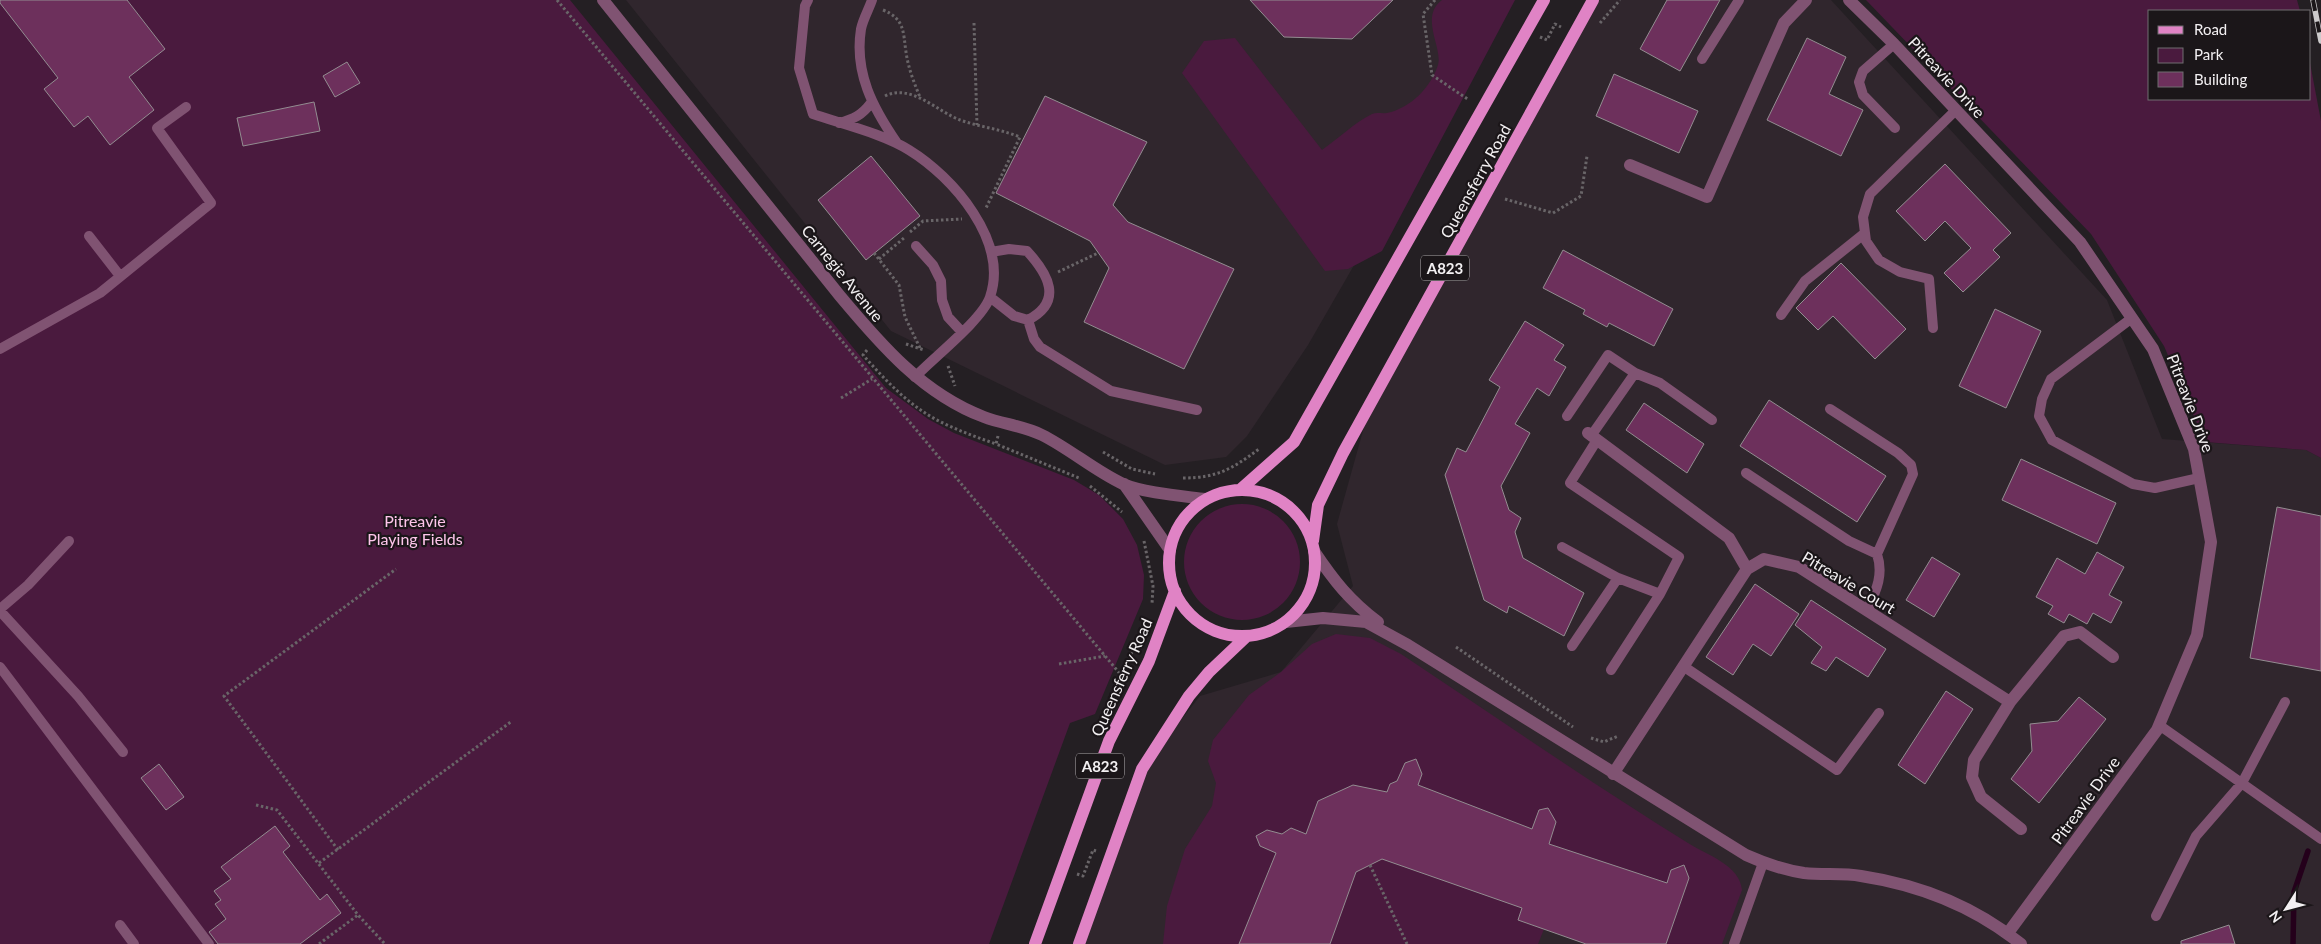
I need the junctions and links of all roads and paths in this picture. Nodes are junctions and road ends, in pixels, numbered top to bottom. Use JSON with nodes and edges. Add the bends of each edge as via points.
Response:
{"nodes":[{"id":1,"x":557,"y":0,"type":"edge"},
{"id":2,"x":603,"y":0,"type":"edge"},
{"id":3,"x":808,"y":0,"type":"edge"},
{"id":4,"x":1435,"y":0,"type":"edge"},
{"id":5,"x":1544,"y":0,"type":"edge"},
{"id":6,"x":1593,"y":0,"type":"edge"},
{"id":7,"x":1620,"y":0,"type":"edge"},
{"id":8,"x":1739,"y":0,"type":"edge"},
{"id":9,"x":1806,"y":0,"type":"edge"},
{"id":10,"x":1848,"y":0,"type":"edge"},
{"id":11,"x":871,"y":2,"type":"edge"},
{"id":12,"x":974,"y":23,"type":"dead end"},
{"id":13,"x":1598,"y":26,"type":"dead end"},
{"id":14,"x":1526,"y":31,"type":"junction"},
{"id":15,"x":1575,"y":33,"type":"junction"},
{"id":16,"x":1894,"y":44,"type":"junction"},
{"id":17,"x":1702,"y":59,"type":"dead end"},
{"id":18,"x":920,"y":98,"type":"junction"},
{"id":19,"x":872,"y":103,"type":"junction"},
{"id":20,"x":186,"y":107,"type":"dead end"},
{"id":21,"x":1464,"y":109,"type":"dead end"},
{"id":22,"x":1956,"y":110,"type":"junction"},
{"id":23,"x":838,"y":123,"type":"junction"},
{"id":24,"x":977,"y":125,"type":"junction"},
{"id":25,"x":1895,"y":128,"type":"dead end"},
{"id":26,"x":897,"y":143,"type":"junction"},
{"id":27,"x":1586,"y":156,"type":"dead end"},
{"id":28,"x":1630,"y":165,"type":"dead end"},
{"id":29,"x":1505,"y":199,"type":"dead end"},
{"id":30,"x":976,"y":215,"type":"junction"},
{"id":31,"x":1865,"y":233,"type":"junction"},
{"id":32,"x":89,"y":236,"type":"dead end"},
{"id":33,"x":916,"y":246,"type":"dead end"},
{"id":34,"x":991,"y":252,"type":"junction"},
{"id":35,"x":1098,"y":253,"type":"dead end"},
{"id":36,"x":874,"y":254,"type":"dead end"},
{"id":37,"x":879,"y":259,"type":"junction"},
{"id":38,"x":120,"y":276,"type":"junction"},
{"id":39,"x":1046,"y":278,"type":"junction"},
{"id":40,"x":990,"y":297,"type":"junction"},
{"id":41,"x":1781,"y":315,"type":"dead end"},
{"id":42,"x":2132,"y":318,"type":"junction"},
{"id":43,"x":1028,"y":320,"type":"junction"},
{"id":44,"x":1933,"y":328,"type":"dead end"},
{"id":45,"x":961,"y":332,"type":"junction"},
{"id":46,"x":903,"y":343,"type":"dead end"},
{"id":47,"x":0,"y":348,"type":"edge"},
{"id":48,"x":920,"y":348,"type":"junction"},
{"id":49,"x":863,"y":355,"type":"dead end"},
{"id":50,"x":935,"y":356,"type":"junction"},
{"id":51,"x":1635,"y":373,"type":"junction"},
{"id":52,"x":915,"y":377,"type":"junction"},
{"id":53,"x":872,"y":378,"type":"junction"},
{"id":54,"x":890,"y":386,"type":"junction"},
{"id":55,"x":956,"y":389,"type":"dead end"},
{"id":56,"x":884,"y":393,"type":"junction"},
{"id":57,"x":841,"y":398,"type":"dead end"},
{"id":58,"x":1830,"y":409,"type":"dead end"},
{"id":59,"x":1197,"y":410,"type":"dead end"},
{"id":60,"x":1567,"y":416,"type":"dead end"},
{"id":61,"x":1712,"y":420,"type":"dead end"},
{"id":62,"x":1002,"y":422,"type":"junction"},
{"id":63,"x":1592,"y":436,"type":"junction"},
{"id":64,"x":996,"y":444,"type":"junction"},
{"id":65,"x":1262,"y":447,"type":"dead end"},
{"id":66,"x":1096,"y":448,"type":"dead end"},
{"id":67,"x":1746,"y":473,"type":"dead end"},
{"id":68,"x":1157,"y":475,"type":"dead end"},
{"id":69,"x":2199,"y":478,"type":"junction"},
{"id":70,"x":1173,"y":479,"type":"dead end"},
{"id":71,"x":1124,"y":484,"type":"junction"},
{"id":72,"x":1241,"y":489,"type":"junction"},
{"id":73,"x":1205,"y":499,"type":"junction"},
{"id":74,"x":1128,"y":519,"type":"dead end"},
{"id":75,"x":69,"y":541,"type":"dead end"},
{"id":76,"x":1313,"y":546,"type":"junction"},
{"id":77,"x":1562,"y":547,"type":"dead end"},
{"id":78,"x":1170,"y":550,"type":"junction"},
{"id":79,"x":1877,"y":554,"type":"junction"},
{"id":80,"x":396,"y":569,"type":"dead end"},
{"id":81,"x":1747,"y":569,"type":"junction"},
{"id":82,"x":1618,"y":578,"type":"junction"},
{"id":83,"x":1175,"y":591,"type":"junction"},
{"id":84,"x":1660,"y":594,"type":"junction"},
{"id":85,"x":0,"y":610,"type":"edge"},
{"id":86,"x":1867,"y":611,"type":"junction"},
{"id":87,"x":1286,"y":622,"type":"junction"},
{"id":88,"x":1247,"y":636,"type":"junction"},
{"id":89,"x":1408,"y":645,"type":"junction"},
{"id":90,"x":1572,"y":646,"type":"dead end"},
{"id":91,"x":1456,"y":647,"type":"dead end"},
{"id":92,"x":1106,"y":656,"type":"junction"},
{"id":93,"x":2113,"y":657,"type":"dead end"},
{"id":94,"x":1060,"y":664,"type":"dead end"},
{"id":95,"x":0,"y":666,"type":"edge"},
{"id":96,"x":1683,"y":666,"type":"junction"},
{"id":97,"x":1611,"y":670,"type":"dead end"},
{"id":98,"x":1121,"y":675,"type":"dead end"},
{"id":99,"x":2010,"y":702,"type":"junction"},
{"id":100,"x":2285,"y":702,"type":"dead end"},
{"id":101,"x":1879,"y":713,"type":"dead end"},
{"id":102,"x":512,"y":722,"type":"dead end"},
{"id":103,"x":2159,"y":725,"type":"junction"},
{"id":104,"x":1576,"y":728,"type":"dead end"},
{"id":105,"x":1584,"y":734,"type":"dead end"},
{"id":106,"x":1637,"y":736,"type":"junction"},
{"id":107,"x":123,"y":752,"type":"dead end"},
{"id":108,"x":1613,"y":774,"type":"junction"},
{"id":109,"x":2242,"y":783,"type":"junction"},
{"id":110,"x":256,"y":805,"type":"dead end"},
{"id":111,"x":2021,"y":829,"type":"dead end"},
{"id":112,"x":2321,"y":839,"type":"edge"},
{"id":113,"x":338,"y":850,"type":"junction"},
{"id":114,"x":1110,"y":857,"type":"junction"},
{"id":115,"x":319,"y":863,"type":"junction"},
{"id":116,"x":1764,"y":863,"type":"junction"},
{"id":117,"x":1370,"y":865,"type":"dead end"},
{"id":118,"x":1063,"y":869,"type":"junction"},
{"id":119,"x":358,"y":915,"type":"junction"},
{"id":120,"x":2156,"y":916,"type":"dead end"},
{"id":121,"x":120,"y":925,"type":"dead end"},
{"id":122,"x":2008,"y":933,"type":"junction"},
{"id":123,"x":134,"y":944,"type":"edge"},
{"id":124,"x":209,"y":944,"type":"edge"},
{"id":125,"x":319,"y":944,"type":"edge"},
{"id":126,"x":385,"y":944,"type":"edge"},
{"id":127,"x":1035,"y":944,"type":"edge"},
{"id":128,"x":1079,"y":944,"type":"edge"},
{"id":129,"x":1406,"y":944,"type":"edge"},
{"id":130,"x":1734,"y":944,"type":"edge"},
{"id":131,"x":2021,"y":944,"type":"edge"}],
"edges":[{"from":1,"to":53,"type":"path"},
{"from":2,"to":52,"type":"street","name":"Carnegie Avenue","via":[[840,296],[878,341]]},
{"from":3,"to":23,"type":"lane","via":[[799,68],[813,114]]},
{"from":4,"to":21,"type":"path","via":[[1423,14],[1432,75],[1469,100]]},
{"from":5,"to":14,"type":"main road","name":"Queensferry Road","number":"A823"},
{"from":6,"to":15,"type":"main road","name":"Queensferry Road","number":"A823"},
{"from":7,"to":13,"type":"path"},
{"from":8,"to":17,"type":"lane"},
{"from":9,"to":28,"type":"street","via":[[1784,24],[1707,197]]},
{"from":10,"to":16,"type":"street","name":"Pitreavie Drive"},
{"from":11,"to":18,"type":"path","via":[[899,21],[906,34],[906,51]]},
{"from":11,"to":19,"type":"lane","via":[[862,28],[860,68]]},
{"from":12,"to":24,"type":"path"},
{"from":14,"to":15,"type":"path","via":[[1547,40],[1555,24]]},
{"from":14,"to":72,"type":"main road","name":"Queensferry Road","number":"A823","via":[[1294,442]]},
{"from":15,"to":76,"type":"main road","name":"Queensferry Road","number":"A823","via":[[1342,454],[1318,505]]},
{"from":16,"to":22,"type":"street","name":"Pitreavie Drive"},
{"from":16,"to":25,"type":"lane","via":[[1864,71],[1859,82],[1863,96]]},
{"from":18,"to":19,"type":"path","via":[[902,93],[889,94]]},
{"from":18,"to":24,"type":"path","via":[[959,120]]},
{"from":19,"to":23,"type":"lane","via":[[852,120]]},
{"from":19,"to":26,"type":"lane"},
{"from":20,"to":38,"type":"lane","via":[[156,128],[211,203]]},
{"from":22,"to":31,"type":"lane","via":[[1870,194],[1863,217]]},
{"from":22,"to":42,"type":"street","name":"Pitreavie Drive","via":[[2080,242]]},
{"from":23,"to":26,"type":"lane"},
{"from":24,"to":30,"type":"path","via":[[998,128],[1020,137],[987,207]]},
{"from":26,"to":30,"type":"lane","via":[[955,188]]},
{"from":27,"to":29,"type":"path","via":[[1581,196],[1553,213]]},
{"from":30,"to":34,"type":"lane"},
{"from":30,"to":37,"type":"path","via":[[958,221],[923,221]]},
{"from":31,"to":41,"type":"lane","via":[[1804,281]]},
{"from":31,"to":44,"type":"lane","via":[[1866,242],[1879,260],[1900,272],[1929,279]]},
{"from":32,"to":38,"type":"lane"},
{"from":33,"to":45,"type":"lane","via":[[941,281],[942,300],[948,317]]},
{"from":34,"to":39,"type":"lane","via":[[1027,251],[1041,266]]},
{"from":34,"to":40,"type":"lane","via":[[993,279]]},
{"from":35,"to":39,"type":"path"},
{"from":36,"to":37,"type":"path"},
{"from":37,"to":48,"type":"path","via":[[899,285],[905,317]]},
{"from":38,"to":47,"type":"lane","via":[[100,293]]},
{"from":39,"to":43,"type":"lane","via":[[1050,287],[1049,300],[1039,314]]},
{"from":40,"to":43,"type":"lane","via":[[1014,316]]},
{"from":40,"to":45,"type":"lane","via":[[981,312]]},
{"from":42,"to":69,"type":"street","name":"Pitreavie Drive","via":[[2153,349],[2194,449]]},
{"from":42,"to":69,"type":"lane","via":[[2051,379],[2039,416],[2052,440],[2133,484],[2155,488]]},
{"from":43,"to":59,"type":"lane","via":[[1040,347],[1111,392]]},
{"from":45,"to":50,"type":"lane"},
{"from":46,"to":48,"type":"path"},
{"from":48,"to":50,"type":"path"},
{"from":49,"to":54,"type":"path"},
{"from":50,"to":52,"type":"lane"},
{"from":50,"to":55,"type":"path","via":[[949,367]]},
{"from":51,"to":60,"type":"lane","via":[[1608,355]]},
{"from":51,"to":61,"type":"lane","via":[[1660,383]]},
{"from":51,"to":63,"type":"lane"},
{"from":52,"to":62,"type":"street","name":"Carnegie Avenue","via":[[948,400],[983,417]]},
{"from":53,"to":56,"type":"path"},
{"from":53,"to":57,"type":"path"},
{"from":54,"to":56,"type":"path"},
{"from":54,"to":64,"type":"path","via":[[944,424]]},
{"from":56,"to":92,"type":"path"},
{"from":58,"to":79,"type":"lane","via":[[1912,465],[1913,474]]},
{"from":62,"to":64,"type":"path"},
{"from":62,"to":71,"type":"street","name":"Carnegie Avenue","via":[[1041,434]]},
{"from":63,"to":81,"type":"street","via":[[1729,538]]},
{"from":63,"to":84,"type":"lane","via":[[1570,483],[1679,556]]},
{"from":64,"to":74,"type":"path","via":[[1083,480]]},
{"from":65,"to":70,"type":"path","via":[[1231,470],[1199,478]]},
{"from":66,"to":68,"type":"path","via":[[1132,469]]},
{"from":67,"to":79,"type":"lane","via":[[1849,542]]},
{"from":69,"to":103,"type":"street","name":"Pitreavie Drive","via":[[2211,542],[2197,635]]},
{"from":71,"to":73,"type":"street"},
{"from":71,"to":78,"type":"street"},
{"from":72,"to":73,"type":"main road","number":"A823","via":[[1223,491]]},
{"from":72,"to":76,"type":"main road","number":"A823","via":[[1265,492],[1286,503],[1302,520]]},
{"from":73,"to":78,"type":"main road","number":"A823","via":[[1180,524]]},
{"from":75,"to":85,"type":"lane"},
{"from":76,"to":87,"type":"main road","number":"A823","via":[[1316,565],[1311,588],[1301,607]]},
{"from":76,"to":89,"type":"street","via":[[1337,586]]},
{"from":77,"to":82,"type":"lane"},
{"from":78,"to":83,"type":"main road","number":"A823","via":[[1169,572]]},
{"from":79,"to":86,"type":"lane","via":[[1879,586]]},
{"from":80,"to":113,"type":"path","via":[[224,696]]},
{"from":81,"to":86,"type":"street","name":"Pitreavie Court","via":[[1764,559],[1800,567]]},
{"from":81,"to":96,"type":"street"},
{"from":82,"to":84,"type":"lane"},
{"from":82,"to":90,"type":"lane"},
{"from":83,"to":88,"type":"main road","number":"A823","via":[[1187,611],[1204,625],[1225,634]]},
{"from":83,"to":118,"type":"main road","name":"Queensferry Road","number":"A823","via":[[1149,661],[1109,741]]},
{"from":84,"to":97,"type":"lane"},
{"from":85,"to":107,"type":"lane","via":[[78,696]]},
{"from":86,"to":99,"type":"street","name":"Pitreavie Court"},
{"from":87,"to":88,"type":"main road","number":"A823","via":[[1268,632]]},
{"from":87,"to":89,"type":"street","via":[[1323,618],[1366,622]]},
{"from":88,"to":114,"type":"main road","number":"A823","via":[[1189,696],[1142,769]]},
{"from":89,"to":108,"type":"street"},
{"from":91,"to":104,"type":"path"},
{"from":92,"to":94,"type":"path"},
{"from":92,"to":98,"type":"path"},
{"from":93,"to":99,"type":"street","via":[[2080,632],[2064,636]]},
{"from":95,"to":124,"type":"lane"},
{"from":96,"to":101,"type":"lane","via":[[1837,770]]},
{"from":96,"to":106,"type":"street"},
{"from":99,"to":111,"type":"street","via":[[1974,760],[1972,777],[1981,797]]},
{"from":100,"to":109,"type":"lane"},
{"from":102,"to":113,"type":"path"},
{"from":103,"to":109,"type":"lane"},
{"from":103,"to":122,"type":"street","name":"Pitreavie Drive"},
{"from":105,"to":106,"type":"path","via":[[1604,742],[1623,730]]},
{"from":106,"to":108,"type":"street"},
{"from":108,"to":116,"type":"street"},
{"from":109,"to":112,"type":"lane"},
{"from":109,"to":120,"type":"lane","via":[[2196,836]]},
{"from":110,"to":115,"type":"path","via":[[278,810]]},
{"from":113,"to":115,"type":"path"},
{"from":114,"to":118,"type":"path","via":[[1093,850],[1083,876]]},
{"from":114,"to":128,"type":"main road","number":"A823"},
{"from":115,"to":119,"type":"path"},
{"from":116,"to":122,"type":"street","via":[[1802,872],[1860,876],[1905,884],[1974,912]]},
{"from":116,"to":130,"type":"lane"},
{"from":117,"to":129,"type":"path"},
{"from":118,"to":127,"type":"main road","name":"Queensferry Road","number":"A823"},
{"from":119,"to":125,"type":"path"},
{"from":119,"to":126,"type":"path"},
{"from":121,"to":123,"type":"lane"},
{"from":122,"to":131,"type":"street"}]}
